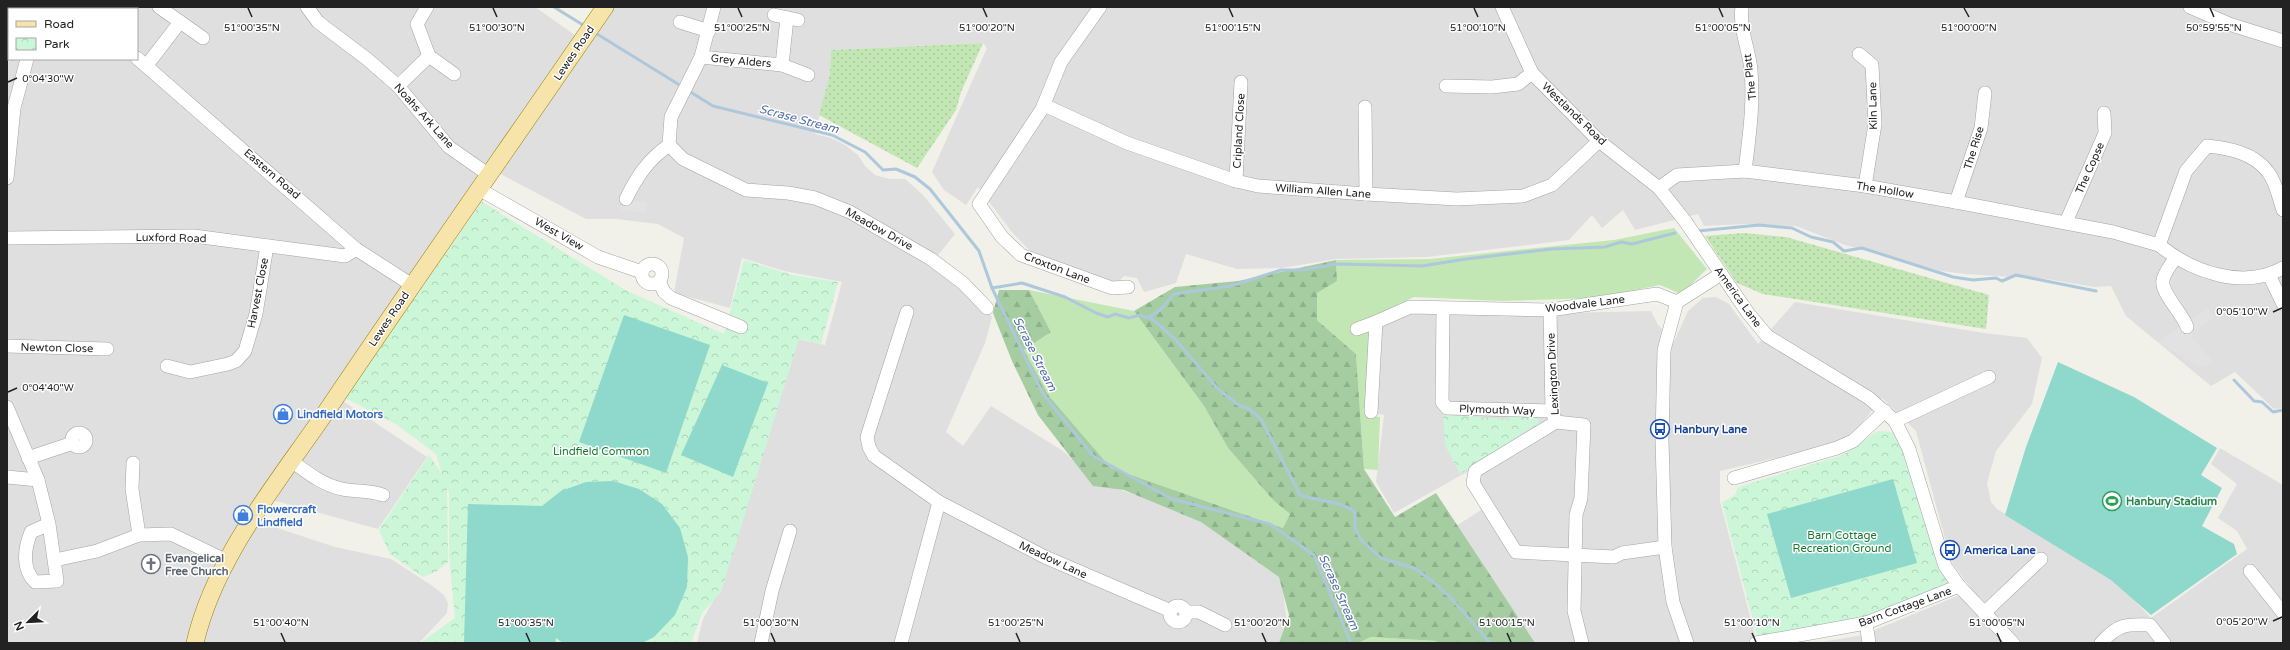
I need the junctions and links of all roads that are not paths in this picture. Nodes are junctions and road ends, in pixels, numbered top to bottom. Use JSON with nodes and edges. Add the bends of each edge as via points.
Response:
{"nodes":[{"id":1,"x":159,"y":7,"type":"edge"},
{"id":2,"x":307,"y":7,"type":"edge"},
{"id":3,"x":427,"y":7,"type":"edge"},
{"id":4,"x":605,"y":7,"type":"edge"},
{"id":5,"x":714,"y":7,"type":"edge"},
{"id":6,"x":1100,"y":7,"type":"edge"},
{"id":7,"x":1502,"y":7,"type":"edge"},
{"id":8,"x":1742,"y":7,"type":"edge"},
{"id":9,"x":2190,"y":7,"type":"edge"},
{"id":10,"x":774,"y":15,"type":"dead end"},
{"id":11,"x":180,"y":22,"type":"junction"},
{"id":12,"x":680,"y":22,"type":"dead end"},
{"id":13,"x":709,"y":30,"type":"junction"},
{"id":14,"x":203,"y":38,"type":"dead end"},
{"id":15,"x":2283,"y":41,"type":"edge"},
{"id":16,"x":1859,"y":54,"type":"dead end"},
{"id":17,"x":428,"y":56,"type":"junction"},
{"id":18,"x":701,"y":57,"type":"junction"},
{"id":19,"x":27,"y":60,"type":"edge"},
{"id":20,"x":142,"y":61,"type":"edge"},
{"id":21,"x":782,"y":65,"type":"junction"},
{"id":22,"x":1532,"y":73,"type":"junction"},
{"id":23,"x":454,"y":74,"type":"dead end"},
{"id":24,"x":808,"y":75,"type":"dead end"},
{"id":25,"x":1241,"y":82,"type":"dead end"},
{"id":26,"x":398,"y":86,"type":"junction"},
{"id":27,"x":1446,"y":86,"type":"dead end"},
{"id":28,"x":1985,"y":93,"type":"dead end"},
{"id":29,"x":1044,"y":105,"type":"junction"},
{"id":30,"x":1365,"y":107,"type":"dead end"},
{"id":31,"x":2104,"y":113,"type":"dead end"},
{"id":32,"x":1599,"y":141,"type":"junction"},
{"id":33,"x":669,"y":145,"type":"junction"},
{"id":34,"x":1745,"y":171,"type":"junction"},
{"id":35,"x":489,"y":175,"type":"junction"},
{"id":36,"x":7,"y":178,"type":"edge"},
{"id":37,"x":1236,"y":181,"type":"junction"},
{"id":38,"x":1865,"y":186,"type":"junction"},
{"id":39,"x":1659,"y":188,"type":"junction"},
{"id":40,"x":479,"y":189,"type":"junction"},
{"id":41,"x":1366,"y":194,"type":"junction"},
{"id":42,"x":626,"y":199,"type":"dead end"},
{"id":43,"x":1956,"y":202,"type":"junction"},
{"id":44,"x":2283,"y":210,"type":"edge"},
{"id":45,"x":1684,"y":221,"type":"joint"},
{"id":46,"x":2066,"y":222,"type":"junction"},
{"id":47,"x":7,"y":238,"type":"edge"},
{"id":48,"x":2159,"y":245,"type":"junction"},
{"id":49,"x":267,"y":246,"type":"junction"},
{"id":50,"x":356,"y":249,"type":"junction"},
{"id":51,"x":2175,"y":258,"type":"junction"},
{"id":52,"x":2283,"y":268,"type":"edge"},
{"id":53,"x":1720,"y":274,"type":"junction"},
{"id":54,"x":2269,"y":275,"type":"junction"},
{"id":55,"x":412,"y":284,"type":"junction"},
{"id":56,"x":1128,"y":287,"type":"dead end"},
{"id":57,"x":1677,"y":302,"type":"junction"},
{"id":58,"x":2283,"y":304,"type":"edge"},
{"id":59,"x":987,"y":308,"type":"dead end"},
{"id":60,"x":1444,"y":309,"type":"junction"},
{"id":61,"x":1550,"y":310,"type":"junction"},
{"id":62,"x":907,"y":312,"type":"dead end"},
{"id":63,"x":1376,"y":322,"type":"junction"},
{"id":64,"x":741,"y":327,"type":"dead end"},
{"id":65,"x":2187,"y":328,"type":"dead end"},
{"id":66,"x":1357,"y":329,"type":"dead end"},
{"id":67,"x":7,"y":346,"type":"edge"},
{"id":68,"x":107,"y":349,"type":"dead end"},
{"id":69,"x":166,"y":366,"type":"dead end"},
{"id":70,"x":1989,"y":377,"type":"dead end"},
{"id":71,"x":7,"y":407,"type":"edge"},
{"id":72,"x":1885,"y":411,"type":"junction"},
{"id":73,"x":1371,"y":412,"type":"dead end"},
{"id":74,"x":1554,"y":417,"type":"junction"},
{"id":75,"x":1895,"y":421,"type":"junction"},
{"id":76,"x":73,"y":443,"type":"dead end"},
{"id":77,"x":28,"y":458,"type":"junction"},
{"id":78,"x":293,"y":462,"type":"junction"},
{"id":79,"x":133,"y":463,"type":"dead end"},
{"id":80,"x":7,"y":477,"type":"edge"},
{"id":81,"x":1734,"y":478,"type":"dead end"},
{"id":82,"x":38,"y":480,"type":"junction"},
{"id":83,"x":379,"y":491,"type":"dead end"},
{"id":84,"x":939,"y":502,"type":"junction"},
{"id":85,"x":49,"y":524,"type":"junction"},
{"id":86,"x":790,"y":531,"type":"dead end"},
{"id":87,"x":139,"y":535,"type":"junction"},
{"id":88,"x":1665,"y":547,"type":"junction"},
{"id":89,"x":1576,"y":555,"type":"junction"},
{"id":90,"x":2041,"y":559,"type":"dead end"},
{"id":91,"x":55,"y":560,"type":"junction"},
{"id":92,"x":226,"y":561,"type":"junction"},
{"id":93,"x":2250,"y":571,"type":"dead end"},
{"id":94,"x":1959,"y":586,"type":"junction"},
{"id":95,"x":1984,"y":613,"type":"junction"},
{"id":96,"x":2283,"y":613,"type":"edge"},
{"id":97,"x":1866,"y":624,"type":"junction"},
{"id":98,"x":1225,"y":625,"type":"dead end"},
{"id":99,"x":195,"y":643,"type":"edge"},
{"id":100,"x":761,"y":643,"type":"edge"},
{"id":101,"x":901,"y":643,"type":"edge"},
{"id":102,"x":1582,"y":643,"type":"edge"},
{"id":103,"x":1687,"y":643,"type":"edge"},
{"id":104,"x":1756,"y":643,"type":"edge"},
{"id":105,"x":1869,"y":643,"type":"edge"},
{"id":106,"x":2013,"y":643,"type":"edge"},
{"id":107,"x":2102,"y":643,"type":"edge"},
{"id":108,"x":2164,"y":643,"type":"edge"}],
"edges":[{"from":1,"to":11,"type":"street"},
{"from":2,"to":26,"type":"street","name":"Noahs Ark Lane","via":[[318,22]]},
{"from":3,"to":17,"type":"street","via":[[417,24]]},
{"from":4,"to":35,"type":"main road","name":"Lewes Road"},
{"from":5,"to":13,"type":"street"},
{"from":6,"to":29,"type":"street","via":[[1061,62]]},
{"from":7,"to":22,"type":"street","name":"Westlands Road"},
{"from":8,"to":34,"type":"street","name":"The Platt","via":[[1740,20],[1751,68],[1754,104]]},
{"from":9,"to":15,"type":"street","via":[[2229,24]]},
{"from":10,"to":21,"type":"street","name":"Grey Alders","via":[[793,19]]},
{"from":11,"to":14,"type":"street"},
{"from":11,"to":20,"type":"street"},
{"from":12,"to":13,"type":"street"},
{"from":13,"to":18,"type":"street"},
{"from":16,"to":38,"type":"street","name":"Kiln Lane","via":[[1872,65],[1875,124]]},
{"from":17,"to":23,"type":"street"},
{"from":17,"to":26,"type":"street"},
{"from":18,"to":21,"type":"street","name":"Grey Alders"},
{"from":18,"to":33,"type":"street","via":[[670,117]]},
{"from":19,"to":36,"type":"street","via":[[14,108]]},
{"from":20,"to":50,"type":"street","name":"Eastern Road"},
{"from":21,"to":24,"type":"street","name":"Grey Alders"},
{"from":22,"to":27,"type":"street","via":[[1518,84],[1492,87]]},
{"from":22,"to":32,"type":"street","name":"Westlands Road"},
{"from":25,"to":37,"type":"street","name":"Cripland Close"},
{"from":26,"to":35,"type":"street","name":"Noahs Ark Lane","via":[[449,147]]},
{"from":28,"to":43,"type":"street","name":"The Rise","via":[[1981,128]]},
{"from":29,"to":37,"type":"street","name":"William Allen Lane","via":[[1127,143]]},
{"from":29,"to":56,"type":"street","name":"Croxton Lane","via":[[979,204],[1002,237],[1021,255],[1112,288]]},
{"from":30,"to":41,"type":"street"},
{"from":31,"to":46,"type":"street","name":"The Copse","via":[[2105,134]]},
{"from":32,"to":39,"type":"street","name":"Westlands Road"},
{"from":32,"to":41,"type":"street","name":"William Allen Lane","via":[[1552,185],[1523,196],[1457,199]]},
{"from":33,"to":42,"type":"street","via":[[653,156],[639,172]]},
{"from":33,"to":59,"type":"street","name":"Meadow Drive","via":[[682,159],[746,190],[815,198],[850,212],[931,259],[963,283]]},
{"from":34,"to":38,"type":"street","name":"The Hollow"},
{"from":34,"to":39,"type":"street","name":"The Hollow","via":[[1677,175]]},
{"from":35,"to":40,"type":"main road","name":"Lewes Road"},
{"from":37,"to":41,"type":"street","name":"William Allen Lane","via":[[1258,186]]},
{"from":38,"to":43,"type":"street","name":"The Hollow"},
{"from":39,"to":45,"type":"street","name":"Westlands Road"},
{"from":40,"to":55,"type":"main road","name":"Lewes Road"},
{"from":40,"to":64,"type":"street","name":"West View","via":[[598,257],[642,272],[646,282],[653,284],[659,281],[664,292],[671,298]]},
{"from":43,"to":46,"type":"street","name":"The Hollow"},
{"from":44,"to":48,"type":"street","via":[[2264,167],[2254,159],[2232,149],[2207,146],[2186,171]]},
{"from":45,"to":53,"type":"street","name":"America Lane"},
{"from":46,"to":48,"type":"street","name":"The Hollow"},
{"from":47,"to":49,"type":"street","name":"Luxford Road","via":[[194,236]]},
{"from":48,"to":51,"type":"street"},
{"from":49,"to":50,"type":"street","name":"Luxford Road","via":[[345,256]]},
{"from":49,"to":69,"type":"street","name":"Harvest Close","via":[[256,314],[245,351],[236,361],[190,372]]},
{"from":50,"to":55,"type":"street","name":"Eastern Road"},
{"from":51,"to":54,"type":"street","via":[[2222,277]]},
{"from":51,"to":65,"type":"street","via":[[2162,280],[2163,288],[2185,319]]},
{"from":52,"to":54,"type":"street"},
{"from":53,"to":57,"type":"street"},
{"from":53,"to":72,"type":"street","name":"America Lane","via":[[1767,336],[1869,398]]},
{"from":54,"to":58,"type":"street"},
{"from":55,"to":78,"type":"main road","name":"Lewes Road"},
{"from":57,"to":61,"type":"street","name":"Woodvale Lane","via":[[1657,294]]},
{"from":57,"to":88,"type":"street","via":[[1664,350],[1662,440]]},
{"from":60,"to":61,"type":"street","name":"Woodvale Lane"},
{"from":60,"to":63,"type":"street","name":"Woodvale Lane","via":[[1410,307]]},
{"from":60,"to":74,"type":"street","name":"Plymouth Way","via":[[1442,402],[1447,408]]},
{"from":61,"to":74,"type":"street","name":"Lexington Drive"},
{"from":62,"to":84,"type":"street","name":"Meadow Lane","via":[[867,442],[874,456]]},
{"from":63,"to":66,"type":"street","name":"Woodvale Lane"},
{"from":63,"to":73,"type":"street"},
{"from":67,"to":68,"type":"street","name":"Newton Close"},
{"from":70,"to":75,"type":"street"},
{"from":71,"to":77,"type":"street"},
{"from":72,"to":75,"type":"street","name":"America Lane"},
{"from":72,"to":81,"type":"street","via":[[1852,441]]},
{"from":74,"to":89,"type":"street","name":"Lexington Drive","via":[[1584,425],[1581,498],[1576,515]]},
{"from":74,"to":89,"type":"street","via":[[1475,471],[1473,483],[1516,552]]},
{"from":75,"to":94,"type":"street","name":"America Lane","via":[[1909,449],[1945,566]]},
{"from":76,"to":77,"type":"street"},
{"from":77,"to":82,"type":"street"},
{"from":78,"to":83,"type":"street","via":[[325,482],[342,489]]},
{"from":78,"to":92,"type":"main road","name":"Lewes Road"},
{"from":79,"to":87,"type":"street","via":[[132,489]]},
{"from":80,"to":82,"type":"street"},
{"from":82,"to":85,"type":"street"},
{"from":84,"to":98,"type":"street","name":"Meadow Lane","via":[[1045,558],[1171,611],[1171,617],[1177,622],[1185,618],[1186,612],[1198,612]]},
{"from":84,"to":101,"type":"street"},
{"from":85,"to":91,"type":"street"},
{"from":85,"to":91,"type":"street","via":[[31,532],[25,546],[28,575],[35,582],[57,581]]},
{"from":86,"to":100,"type":"street","via":[[772,591]]},
{"from":87,"to":91,"type":"street","via":[[97,551]]},
{"from":87,"to":92,"type":"street","via":[[171,534]]},
{"from":88,"to":89,"type":"street","via":[[1622,553],[1614,557]]},
{"from":88,"to":103,"type":"street","via":[[1673,602]]},
{"from":89,"to":102,"type":"street","via":[[1574,611]]},
{"from":90,"to":95,"type":"street"},
{"from":92,"to":99,"type":"main road","name":"Lewes Road","via":[[207,603]]},
{"from":93,"to":96,"type":"street"},
{"from":94,"to":95,"type":"street","name":"America Lane"},
{"from":94,"to":97,"type":"street","name":"Barn Cottage Lane"},
{"from":95,"to":106,"type":"street","name":"America Lane"},
{"from":97,"to":104,"type":"street","name":"Barn Cottage Lane"},
{"from":97,"to":105,"type":"street"},
{"from":107,"to":108,"type":"street","via":[[2114,630],[2129,624],[2150,625]]}]}
